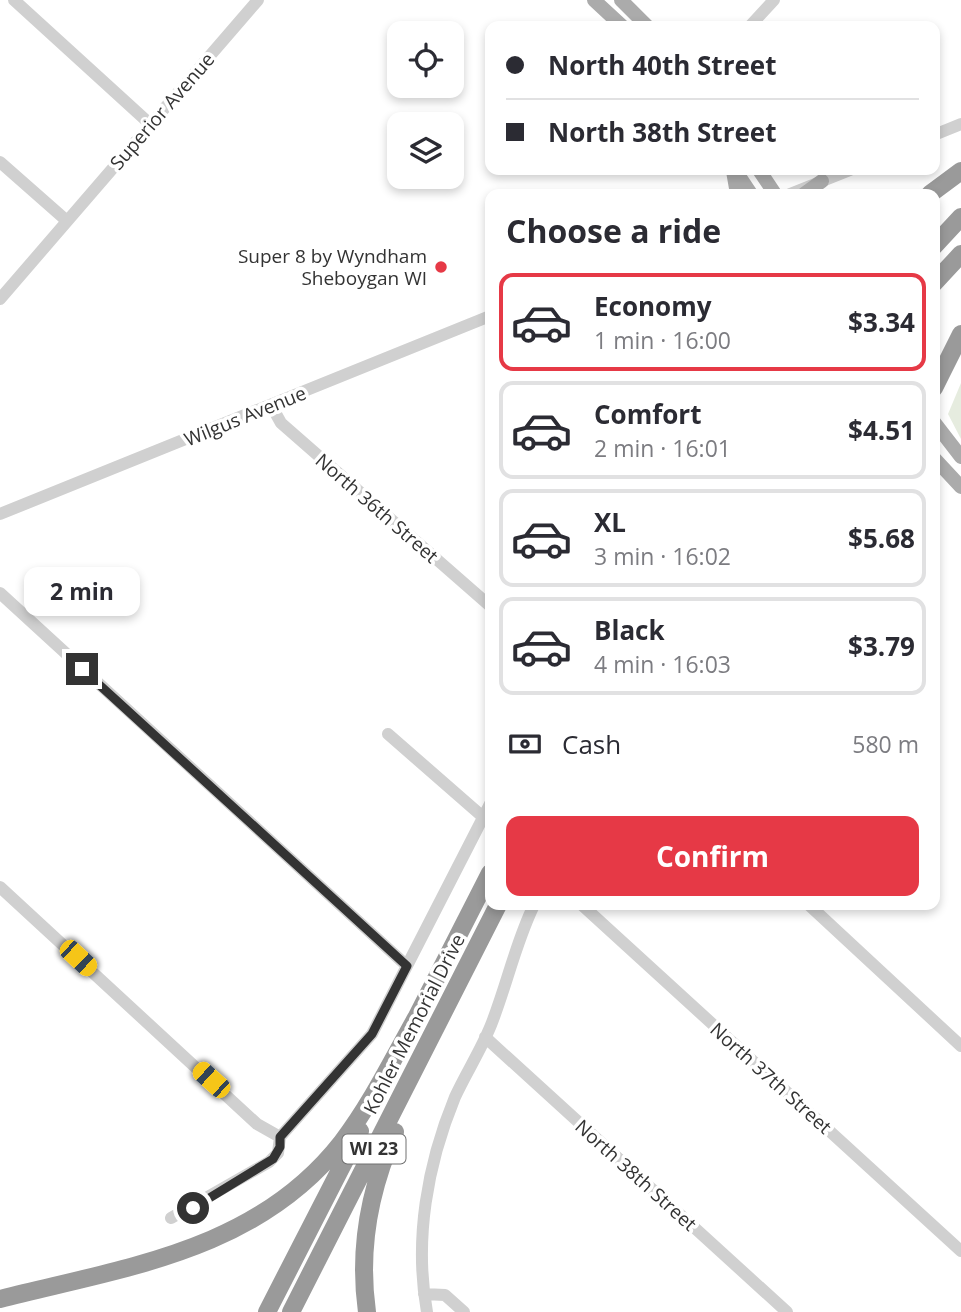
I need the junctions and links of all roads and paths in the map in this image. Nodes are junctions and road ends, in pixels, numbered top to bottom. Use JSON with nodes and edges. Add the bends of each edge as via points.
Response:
{"nodes":[{"id":1,"x":14,"y":0,"type":"edge"},
{"id":2,"x":258,"y":0,"type":"edge"},
{"id":3,"x":594,"y":0,"type":"edge"},
{"id":4,"x":621,"y":0,"type":"edge"},
{"id":5,"x":774,"y":0,"type":"edge"},
{"id":6,"x":617,"y":21,"type":"edge"},
{"id":7,"x":642,"y":21,"type":"edge"},
{"id":8,"x":755,"y":21,"type":"edge"},
{"id":9,"x":150,"y":124,"type":"junction"},
{"id":10,"x":961,"y":124,"type":"edge"},
{"id":11,"x":940,"y":133,"type":"edge"},
{"id":12,"x":0,"y":162,"type":"edge"},
{"id":13,"x":961,"y":171,"type":"edge"},
{"id":14,"x":837,"y":175,"type":"edge"},
{"id":15,"x":822,"y":181,"type":"junction"},
{"id":16,"x":802,"y":189,"type":"edge"},
{"id":17,"x":811,"y":189,"type":"edge"},
{"id":18,"x":937,"y":189,"type":"edge"},
{"id":19,"x":961,"y":217,"type":"edge"},
{"id":20,"x":67,"y":221,"type":"junction"},
{"id":21,"x":940,"y":240,"type":"edge"},
{"id":22,"x":961,"y":254,"type":"edge"},
{"id":23,"x":940,"y":277,"type":"edge"},
{"id":24,"x":0,"y":299,"type":"edge"},
{"id":25,"x":485,"y":318,"type":"edge"},
{"id":26,"x":961,"y":334,"type":"edge"},
{"id":27,"x":940,"y":376,"type":"edge"},
{"id":28,"x":271,"y":405,"type":"junction"},
{"id":29,"x":940,"y":430,"type":"edge"},
{"id":30,"x":961,"y":457,"type":"edge"},
{"id":31,"x":940,"y":464,"type":"edge"},
{"id":32,"x":961,"y":487,"type":"edge"},
{"id":33,"x":0,"y":514,"type":"edge"},
{"id":34,"x":0,"y":593,"type":"edge"},
{"id":35,"x":485,"y":602,"type":"edge"},
{"id":36,"x":388,"y":734,"type":"dead end"},
{"id":37,"x":485,"y":813,"type":"edge"},
{"id":38,"x":483,"y":817,"type":"junction"},
{"id":39,"x":485,"y":883,"type":"edge"},
{"id":40,"x":0,"y":887,"type":"edge"},
{"id":41,"x":495,"y":910,"type":"edge"},
{"id":42,"x":532,"y":910,"type":"edge"},
{"id":43,"x":587,"y":910,"type":"edge"},
{"id":44,"x":814,"y":910,"type":"edge"},
{"id":45,"x":407,"y":966,"type":"junction"},
{"id":46,"x":456,"y":987,"type":"junction"},
{"id":47,"x":416,"y":1018,"type":"junction"},
{"id":48,"x":485,"y":1038,"type":"junction"},
{"id":49,"x":961,"y":1046,"type":"edge"},
{"id":50,"x":280,"y":1137,"type":"junction"},
{"id":51,"x":171,"y":1218,"type":"dead end"},
{"id":52,"x":961,"y":1251,"type":"edge"},
{"id":53,"x":424,"y":1294,"type":"junction"},
{"id":54,"x":0,"y":1299,"type":"edge"},
{"id":55,"x":267,"y":1312,"type":"edge"},
{"id":56,"x":291,"y":1312,"type":"edge"},
{"id":57,"x":367,"y":1312,"type":"edge"},
{"id":58,"x":427,"y":1312,"type":"edge"},
{"id":59,"x":464,"y":1312,"type":"edge"},
{"id":60,"x":787,"y":1312,"type":"edge"}],
"edges":[{"from":1,"to":9,"type":"street"},
{"from":2,"to":9,"type":"street","name":"Superior Avenue"},
{"from":3,"to":6,"type":"main road"},
{"from":4,"to":7,"type":"main road"},
{"from":5,"to":8,"type":"street"},
{"from":9,"to":20,"type":"street","name":"Superior Avenue"},
{"from":10,"to":11,"type":"street"},
{"from":12,"to":20,"type":"street"},
{"from":13,"to":18,"type":"highway"},
{"from":14,"to":15,"type":"street"},
{"from":15,"to":16,"type":"street"},
{"from":15,"to":17,"type":"main road"},
{"from":19,"to":21,"type":"highway"},
{"from":20,"to":24,"type":"street","name":"Superior Avenue"},
{"from":22,"to":23,"type":"highway"},
{"from":25,"to":28,"type":"street","name":"Wilgus Avenue"},
{"from":26,"to":27,"type":"highway"},
{"from":28,"to":33,"type":"street","name":"Wilgus Avenue"},
{"from":28,"to":35,"type":"street","name":"North 36th Street","via":[[281,423]]},
{"from":29,"to":30,"type":"main road"},
{"from":31,"to":32,"type":"main road"},
{"from":34,"to":45,"type":"street"},
{"from":36,"to":38,"type":"street"},
{"from":37,"to":38,"type":"street"},
{"from":38,"to":45,"type":"street"},
{"from":39,"to":47,"type":"highway","name":"Kohler Memorial Drive","number":"WI 23"},
{"from":40,"to":50,"type":"street","via":[[257,1124]]},
{"from":41,"to":46,"type":"highway","name":"Kohler Memorial Drive","number":"WI 23"},
{"from":42,"to":48,"type":"street"},
{"from":43,"to":52,"type":"street","name":"North 37th Street"},
{"from":44,"to":49,"type":"street"},
{"from":45,"to":50,"type":"street","via":[[372,1034]]},
{"from":46,"to":56,"type":"highway","name":"Kohler Memorial Drive","number":"WI 23"},
{"from":46,"to":57,"type":"highway","via":[[373,1189],[363,1270]]},
{"from":47,"to":54,"type":"highway","via":[[342,1141],[302,1184],[261,1216],[200,1246]]},
{"from":47,"to":55,"type":"highway","name":"Kohler Memorial Drive","number":"WI 23"},
{"from":48,"to":53,"type":"street","via":[[445,1123],[428,1186],[422,1240]]},
{"from":48,"to":60,"type":"street","name":"North 38th Street"},
{"from":50,"to":51,"type":"street","via":[[278,1153],[269,1162]]},
{"from":53,"to":58,"type":"street"},
{"from":53,"to":59,"type":"street","via":[[445,1295]]}]}
